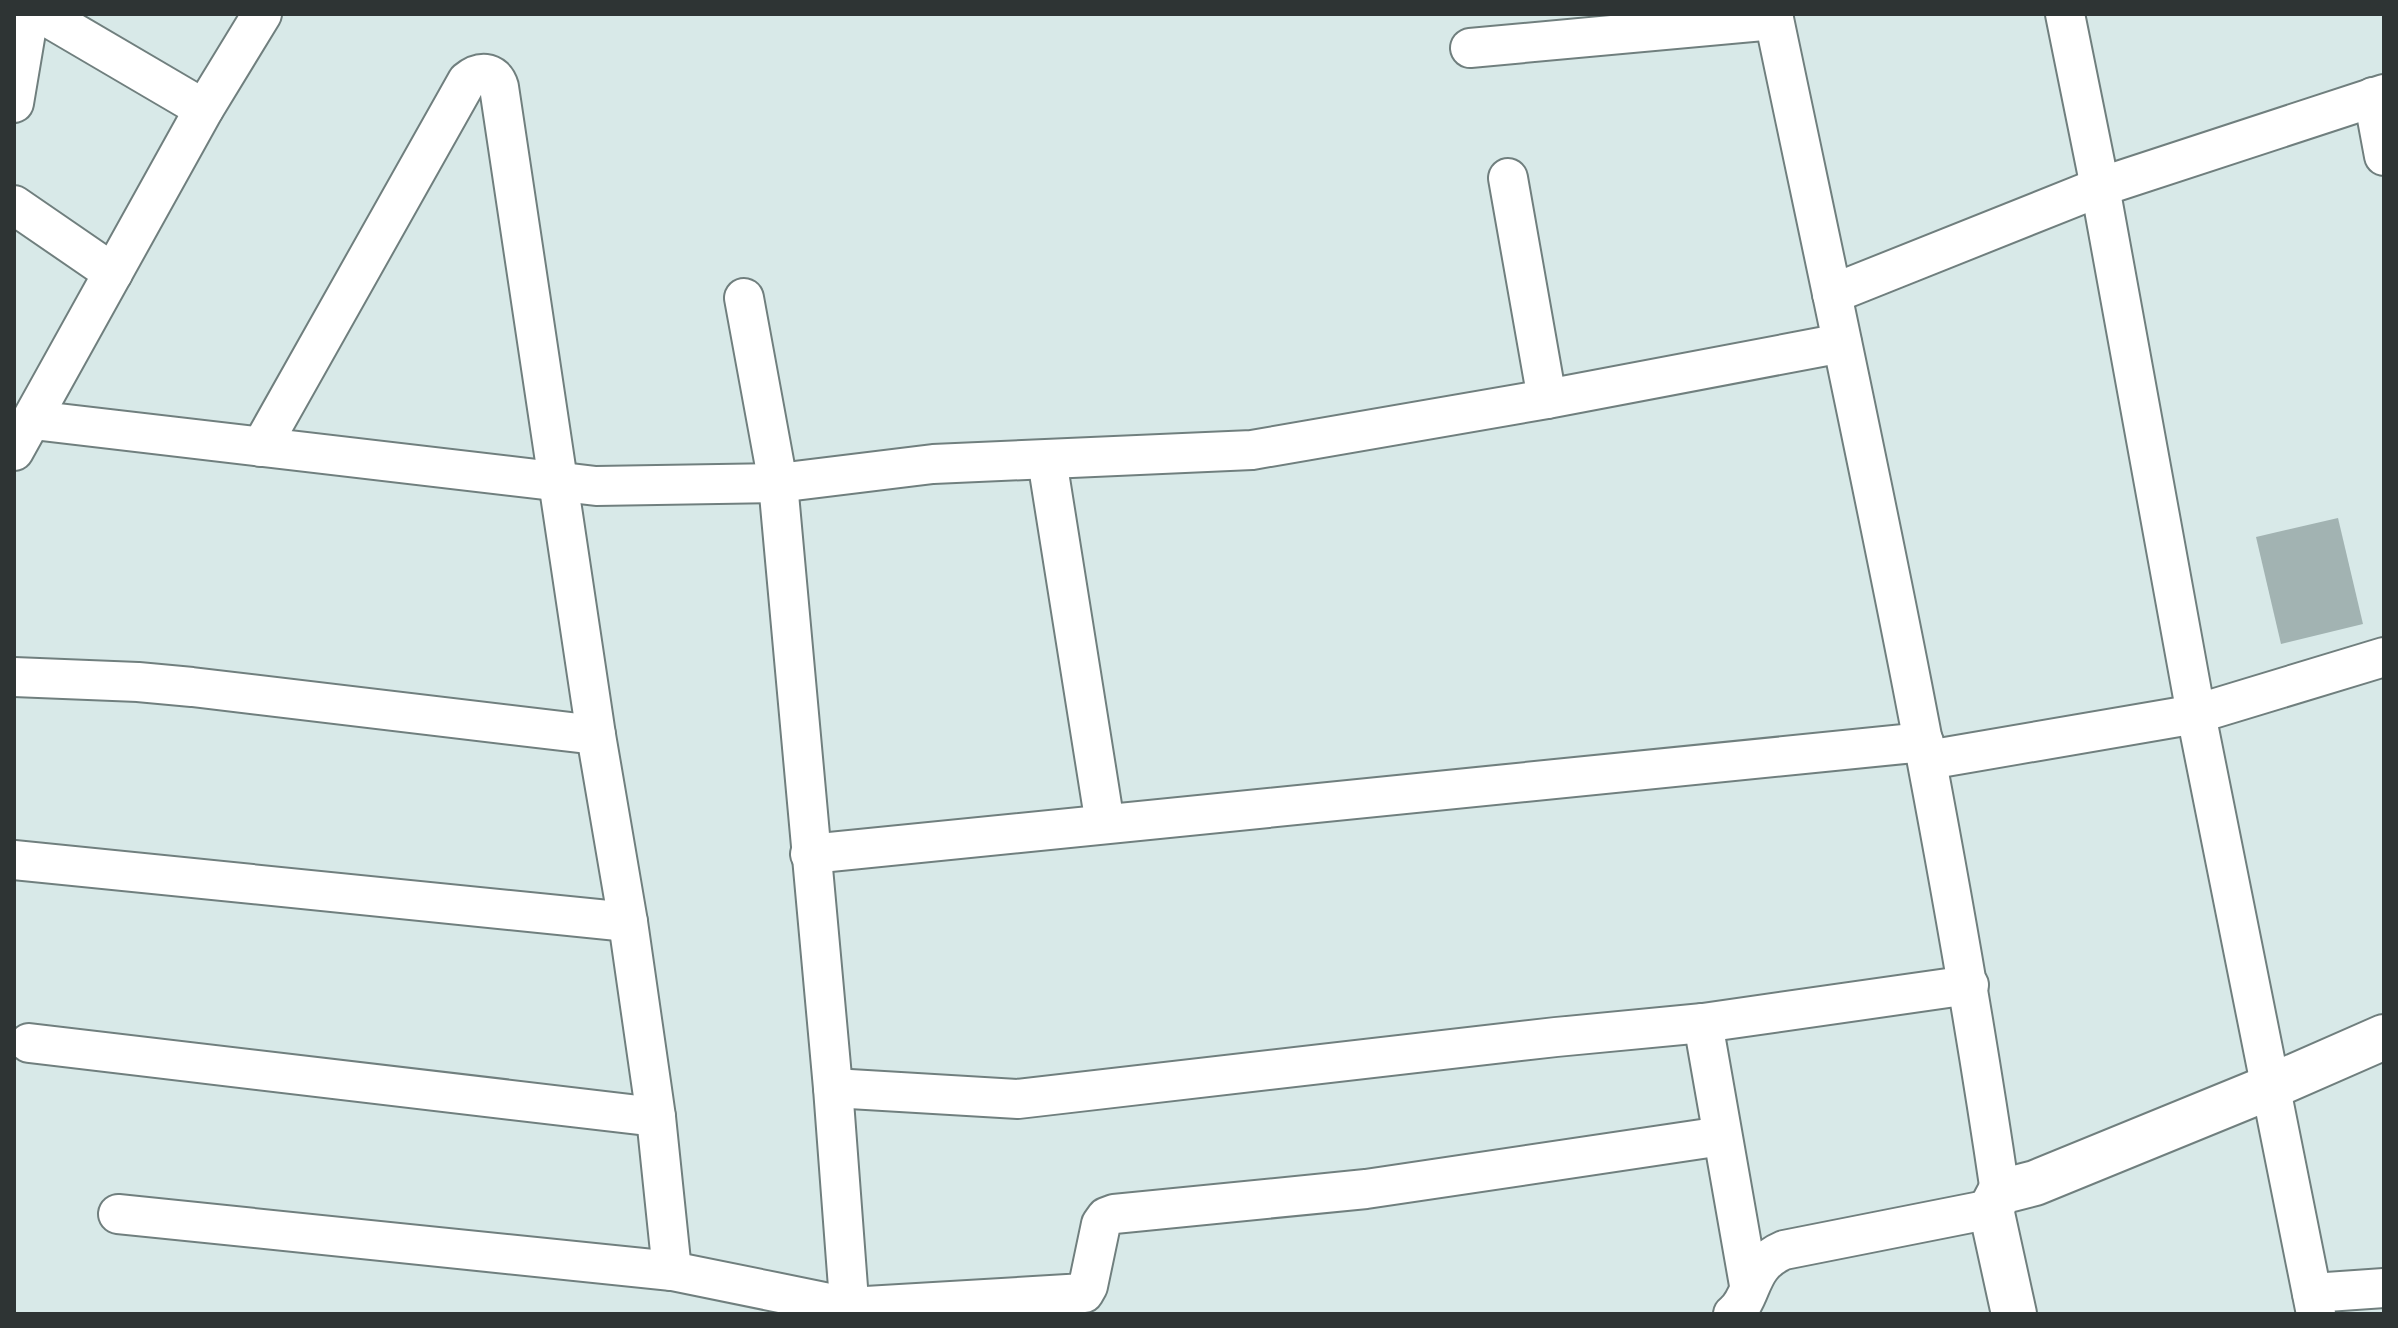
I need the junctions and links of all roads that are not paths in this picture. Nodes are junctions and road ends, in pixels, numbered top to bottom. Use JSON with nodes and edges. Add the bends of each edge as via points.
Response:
{"nodes":[{"id":1,"x":29,"y":14,"type":"edge"},
{"id":2,"x":42,"y":14,"type":"edge"},
{"id":3,"x":262,"y":14,"type":"edge"},
{"id":4,"x":2065,"y":14,"type":"edge"},
{"id":5,"x":1773,"y":17,"type":"edge"},
{"id":6,"x":1470,"y":48,"type":"dead end"},
{"id":7,"x":2379,"y":95,"type":"edge"},
{"id":8,"x":14,"y":103,"type":"edge"},
{"id":9,"x":204,"y":109,"type":"junction"},
{"id":10,"x":2384,"y":156,"type":"edge"},
{"id":11,"x":1508,"y":178,"type":"dead end"},
{"id":12,"x":2100,"y":187,"type":"junction"},
{"id":13,"x":14,"y":205,"type":"edge"},
{"id":14,"x":113,"y":273,"type":"junction"},
{"id":15,"x":1832,"y":294,"type":"junction"},
{"id":16,"x":744,"y":298,"type":"dead end"},
{"id":17,"x":1842,"y":343,"type":"junction"},
{"id":18,"x":1547,"y":399,"type":"junction"},
{"id":19,"x":23,"y":435,"type":"edge"},
{"id":20,"x":261,"y":447,"type":"junction"},
{"id":21,"x":1047,"y":460,"type":"junction"},
{"id":22,"x":558,"y":480,"type":"junction"},
{"id":23,"x":778,"y":483,"type":"junction"},
{"id":24,"x":2384,"y":657,"type":"edge"},
{"id":25,"x":14,"y":677,"type":"edge"},
{"id":26,"x":2196,"y":714,"type":"junction"},
{"id":27,"x":596,"y":735,"type":"junction"},
{"id":28,"x":1926,"y":751,"type":"junction"},
{"id":29,"x":1105,"y":824,"type":"junction"},
{"id":30,"x":810,"y":854,"type":"junction"},
{"id":31,"x":14,"y":860,"type":"edge"},
{"id":32,"x":628,"y":922,"type":"junction"},
{"id":33,"x":1969,"y":985,"type":"junction"},
{"id":34,"x":1703,"y":1023,"type":"junction"},
{"id":35,"x":2384,"y":1037,"type":"edge"},
{"id":36,"x":29,"y":1043,"type":"dead end"},
{"id":37,"x":2270,"y":1087,"type":"junction"},
{"id":38,"x":833,"y":1088,"type":"junction"},
{"id":39,"x":656,"y":1117,"type":"junction"},
{"id":40,"x":1722,"y":1136,"type":"junction"},
{"id":41,"x":1996,"y":1200,"type":"junction"},
{"id":42,"x":118,"y":1214,"type":"dead end"},
{"id":43,"x":672,"y":1271,"type":"junction"},
{"id":44,"x":2384,"y":1288,"type":"edge"},
{"id":45,"x":2314,"y":1304,"type":"edge"},
{"id":46,"x":1738,"y":1307,"type":"edge"},
{"id":47,"x":849,"y":1311,"type":"edge"},
{"id":48,"x":2014,"y":1314,"type":"edge"},
{"id":49,"x":2044,"y":1314,"type":"edge"}],
"edges":[{"from":1,"to":8,"type":"street"},
{"from":2,"to":9,"type":"street"},
{"from":3,"to":9,"type":"street"},
{"from":4,"to":12,"type":"street"},
{"from":5,"to":6,"type":"street"},
{"from":5,"to":15,"type":"street"},
{"from":7,"to":10,"type":"street"},
{"from":7,"to":12,"type":"street"},
{"from":9,"to":14,"type":"street"},
{"from":11,"to":18,"type":"street"},
{"from":12,"to":15,"type":"street"},
{"from":12,"to":26,"type":"street"},
{"from":13,"to":14,"type":"street"},
{"from":14,"to":19,"type":"street"},
{"from":15,"to":17,"type":"street"},
{"from":16,"to":23,"type":"street"},
{"from":17,"to":18,"type":"street"},
{"from":17,"to":28,"type":"street"},
{"from":18,"to":21,"type":"street","via":[[1252,450]]},
{"from":19,"to":20,"type":"street"},
{"from":20,"to":22,"type":"street"},
{"from":20,"to":22,"type":"street","via":[[467,81],[491,74],[499,87]]},
{"from":21,"to":23,"type":"street","via":[[933,464]]},
{"from":21,"to":29,"type":"street"},
{"from":22,"to":23,"type":"street","via":[[618,488]]},
{"from":22,"to":27,"type":"street"},
{"from":23,"to":30,"type":"street"},
{"from":24,"to":26,"type":"street"},
{"from":25,"to":27,"type":"street","via":[[192,687]]},
{"from":26,"to":28,"type":"street"},
{"from":26,"to":37,"type":"street"},
{"from":27,"to":32,"type":"street"},
{"from":28,"to":29,"type":"street"},
{"from":28,"to":33,"type":"street"},
{"from":29,"to":30,"type":"street"},
{"from":30,"to":38,"type":"street"},
{"from":31,"to":32,"type":"street"},
{"from":32,"to":39,"type":"street"},
{"from":33,"to":34,"type":"street"},
{"from":33,"to":41,"type":"street"},
{"from":34,"to":38,"type":"street","via":[[1018,1099]]},
{"from":34,"to":40,"type":"street"},
{"from":35,"to":37,"type":"main road"},
{"from":36,"to":39,"type":"street"},
{"from":37,"to":41,"type":"main road"},
{"from":37,"to":45,"type":"street"},
{"from":38,"to":47,"type":"street"},
{"from":39,"to":43,"type":"street"},
{"from":40,"to":46,"type":"street"},
{"from":40,"to":47,"type":"street","via":[[1366,1189],[1114,1214],[1101,1224],[1084,1293]]},
{"from":41,"to":46,"type":"street","via":[[1784,1250],[1772,1256]]},
{"from":41,"to":48,"type":"main road"},
{"from":41,"to":49,"type":"main road","via":[[2017,1199]]},
{"from":42,"to":43,"type":"street"},
{"from":43,"to":47,"type":"street"},
{"from":44,"to":45,"type":"street"}]}
